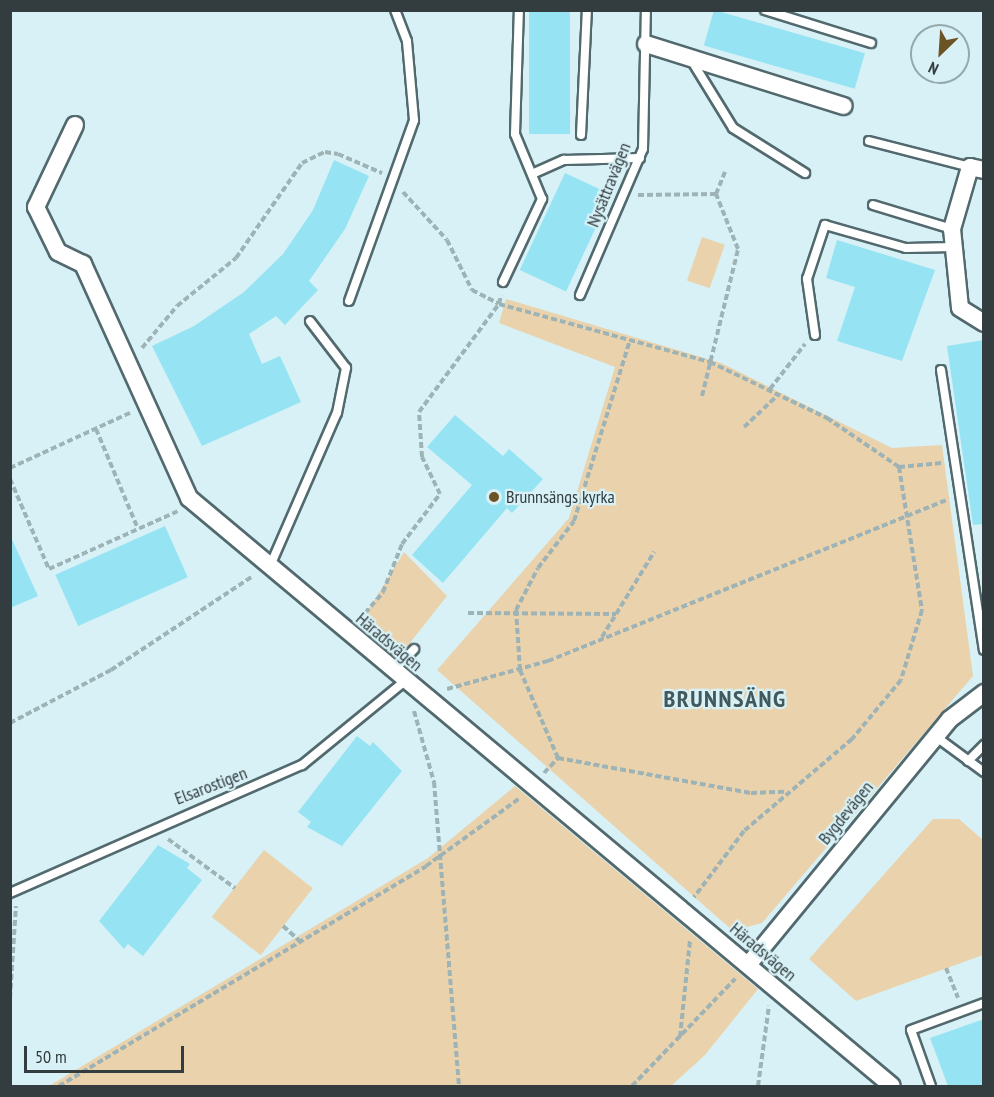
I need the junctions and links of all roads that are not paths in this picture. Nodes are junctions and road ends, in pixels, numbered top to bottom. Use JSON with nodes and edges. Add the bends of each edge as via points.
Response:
{"nodes":[{"id":1,"x":395,"y":10,"type":"edge"},
{"id":2,"x":519,"y":10,"type":"edge"},
{"id":3,"x":587,"y":10,"type":"edge"},
{"id":4,"x":646,"y":10,"type":"edge"},
{"id":5,"x":765,"y":10,"type":"edge"},
{"id":6,"x":871,"y":43,"type":"dead end"},
{"id":7,"x":646,"y":44,"type":"junction"},
{"id":8,"x":689,"y":58,"type":"junction"},
{"id":9,"x":844,"y":106,"type":"dead end"},
{"id":10,"x":75,"y":125,"type":"dead end"},
{"id":11,"x":581,"y":135,"type":"dead end"},
{"id":12,"x":869,"y":141,"type":"dead end"},
{"id":13,"x":640,"y":158,"type":"junction"},
{"id":14,"x":977,"y":168,"type":"edge"},
{"id":15,"x":805,"y":173,"type":"dead end"},
{"id":16,"x":532,"y":174,"type":"junction"},
{"id":17,"x":873,"y":205,"type":"dead end"},
{"id":18,"x":952,"y":229,"type":"junction"},
{"id":19,"x":954,"y":247,"type":"junction"},
{"id":20,"x":503,"y":282,"type":"dead end"},
{"id":21,"x":580,"y":295,"type":"dead end"},
{"id":22,"x":348,"y":301,"type":"dead end"},
{"id":23,"x":310,"y":321,"type":"dead end"},
{"id":24,"x":984,"y":322,"type":"edge"},
{"id":25,"x":815,"y":335,"type":"road end"},
{"id":26,"x":941,"y":370,"type":"dead end"},
{"id":27,"x":270,"y":567,"type":"junction"},
{"id":28,"x":414,"y":649,"type":"dead end"},
{"id":29,"x":984,"y":650,"type":"edge"},
{"id":30,"x":399,"y":676,"type":"junction"},
{"id":31,"x":984,"y":693,"type":"edge"},
{"id":32,"x":935,"y":736,"type":"junction"},
{"id":33,"x":984,"y":745,"type":"edge"},
{"id":34,"x":968,"y":760,"type":"junction"},
{"id":35,"x":984,"y":772,"type":"edge"},
{"id":36,"x":13,"y":892,"type":"edge"},
{"id":37,"x":748,"y":965,"type":"junction"},
{"id":38,"x":984,"y":1003,"type":"edge"},
{"id":39,"x":892,"y":1086,"type":"edge"},
{"id":40,"x":931,"y":1086,"type":"edge"}],
"edges":[{"from":1,"to":22,"type":"lane","via":[[407,41],[414,120],[394,184]]},
{"from":2,"to":16,"type":"lane","via":[[515,134]]},
{"from":3,"to":11,"type":"lane"},
{"from":4,"to":7,"type":"lane","name":"Nysättravägen"},
{"from":5,"to":6,"type":"lane"},
{"from":7,"to":8,"type":"street"},
{"from":7,"to":13,"type":"lane","name":"Nysättravägen"},
{"from":8,"to":9,"type":"street"},
{"from":8,"to":15,"type":"lane","via":[[733,128]]},
{"from":10,"to":27,"type":"street","name":"Häradsvägen","via":[[36,207],[58,252],[83,264],[195,503]]},
{"from":12,"to":14,"type":"lane"},
{"from":13,"to":16,"type":"lane","via":[[564,160]]},
{"from":13,"to":21,"type":"lane","name":"Nysättravägen"},
{"from":14,"to":18,"type":"street"},
{"from":16,"to":20,"type":"lane","via":[[542,199]]},
{"from":17,"to":18,"type":"lane"},
{"from":18,"to":19,"type":"street"},
{"from":19,"to":24,"type":"street","via":[[960,308]]},
{"from":19,"to":25,"type":"lane","via":[[906,249],[825,225],[807,279]]},
{"from":23,"to":27,"type":"lane","via":[[346,368],[337,413]]},
{"from":26,"to":29,"type":"lane"},
{"from":27,"to":30,"type":"street","name":"Häradsvägen"},
{"from":28,"to":30,"type":"lane","name":"Elsarostigen"},
{"from":30,"to":36,"type":"lane","name":"Elsarostigen","via":[[302,765],[153,827]]},
{"from":30,"to":37,"type":"street","name":"Häradsvägen","via":[[535,784]]},
{"from":31,"to":32,"type":"street","name":"Bygdevägen"},
{"from":32,"to":34,"type":"lane"},
{"from":32,"to":37,"type":"street","name":"Bygdevägen"},
{"from":33,"to":34,"type":"lane"},
{"from":34,"to":35,"type":"lane"},
{"from":37,"to":39,"type":"street","name":"Häradsvägen"},
{"from":38,"to":40,"type":"lane","via":[[911,1030]]}]}
